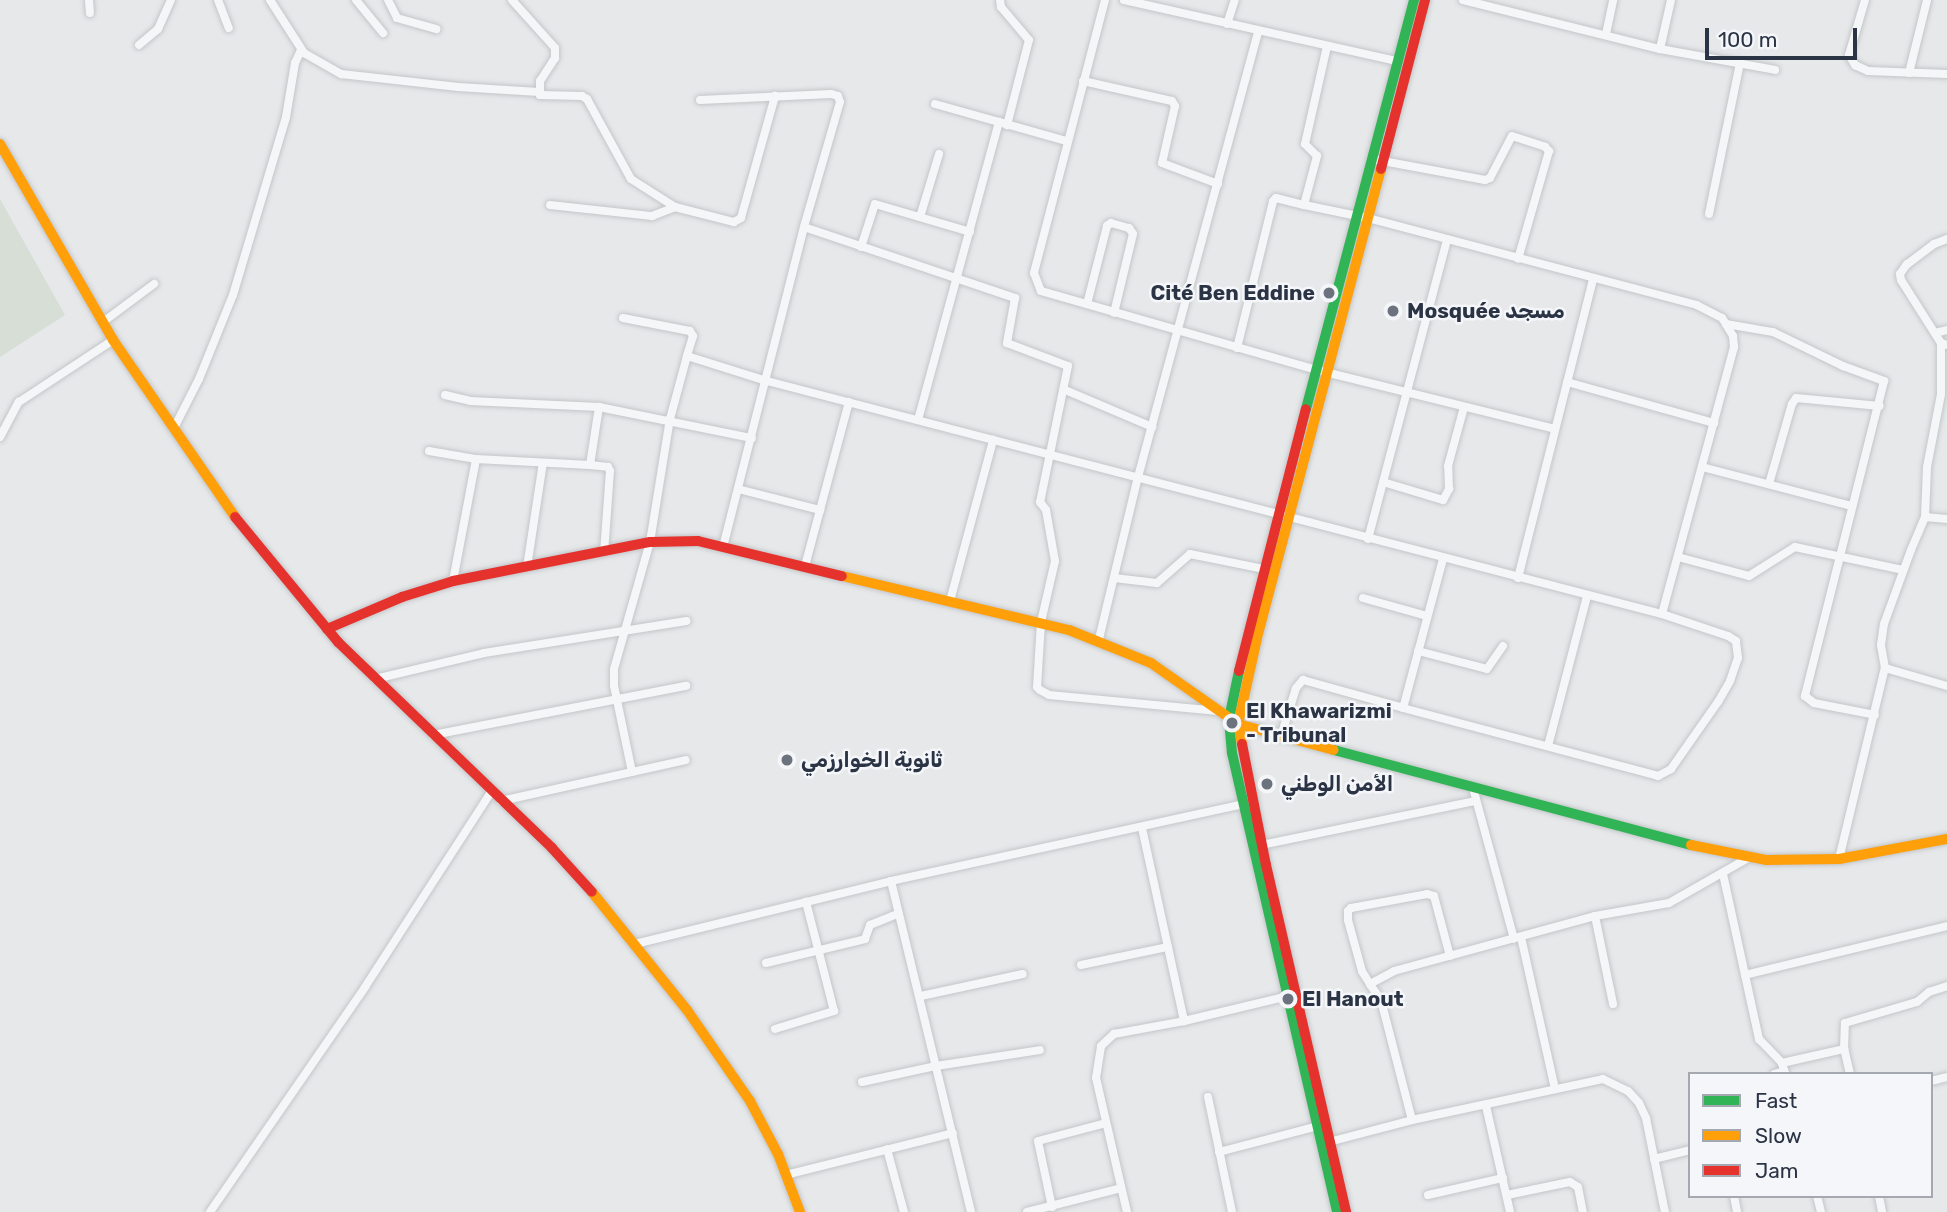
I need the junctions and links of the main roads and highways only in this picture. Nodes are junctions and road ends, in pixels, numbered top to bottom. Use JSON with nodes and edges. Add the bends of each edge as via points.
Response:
{"nodes":[{"id":1,"x":1414,"y":0,"type":"edge"},
{"id":2,"x":1424,"y":0,"type":"edge"},
{"id":3,"x":0,"y":144,"type":"edge"},
{"id":4,"x":1377,"y":160,"type":"junction"},
{"id":5,"x":1283,"y":515,"type":"junction"},
{"id":6,"x":327,"y":629,"type":"junction"},
{"id":7,"x":1234,"y":721,"type":"junction"},
{"id":8,"x":1947,"y":839,"type":"edge"},
{"id":9,"x":1290,"y":995,"type":"junction"},
{"id":10,"x":1326,"y":1142,"type":"junction"},
{"id":11,"x":800,"y":1212,"type":"edge"},
{"id":12,"x":1337,"y":1212,"type":"edge"},
{"id":13,"x":1346,"y":1212,"type":"edge"}],
"edges":[{"from":1,"to":4,"type":"main road"},
{"from":2,"to":4,"type":"main road"},
{"from":3,"to":6,"type":"main road","via":[[113,340],[238,521]]},
{"from":4,"to":5,"type":"main road"},
{"from":5,"to":7,"type":"main road"},
{"from":5,"to":7,"type":"main road","via":[[1264,569]]},
{"from":6,"to":7,"type":"main road","via":[[453,581],[650,542],[698,541],[1099,639],[1152,663]]},
{"from":6,"to":11,"type":"main road","via":[[598,898],[687,1010],[750,1101]]},
{"from":7,"to":8,"type":"main road","via":[[1748,858],[1839,859]]},
{"from":7,"to":9,"type":"main road"},
{"from":7,"to":9,"type":"main road","via":[[1229,737]]},
{"from":9,"to":10,"type":"main road"},
{"from":9,"to":10,"type":"main road","via":[[1318,1126]]},
{"from":10,"to":12,"type":"main road"},
{"from":10,"to":13,"type":"main road"}]}
